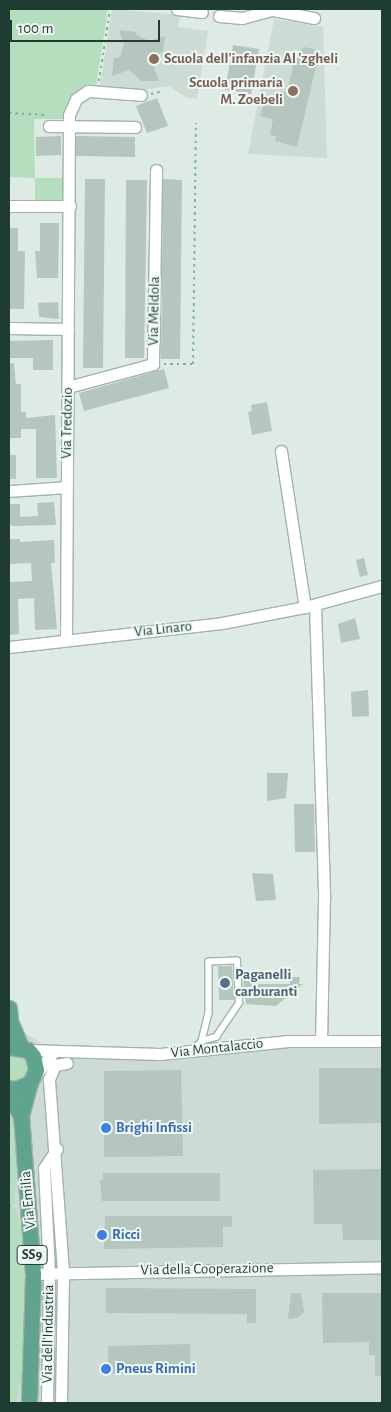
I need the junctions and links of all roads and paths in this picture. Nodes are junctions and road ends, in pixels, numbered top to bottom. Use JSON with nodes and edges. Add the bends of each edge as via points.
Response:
{"nodes":[{"id":1,"x":110,"y":9,"type":"edge"},
{"id":2,"x":177,"y":9,"type":"edge"},
{"id":3,"x":268,"y":10,"type":"edge"},
{"id":4,"x":202,"y":12,"type":"dead end"},
{"id":5,"x":219,"y":16,"type":"dead end"},
{"id":6,"x":314,"y":18,"type":"dead end"},
{"id":7,"x":97,"y":90,"type":"junction"},
{"id":8,"x":141,"y":95,"type":"dead end"},
{"id":9,"x":9,"y":113,"type":"edge"},
{"id":10,"x":69,"y":121,"type":"junction"},
{"id":11,"x":196,"y":123,"type":"dead end"},
{"id":12,"x":49,"y":126,"type":"dead end"},
{"id":13,"x":135,"y":127,"type":"dead end"},
{"id":14,"x":156,"y":170,"type":"dead end"},
{"id":15,"x":9,"y":206,"type":"edge"},
{"id":16,"x":70,"y":206,"type":"junction"},
{"id":17,"x":9,"y":328,"type":"edge"},
{"id":18,"x":68,"y":329,"type":"junction"},
{"id":19,"x":153,"y":364,"type":"junction"},
{"id":20,"x":68,"y":387,"type":"junction"},
{"id":21,"x":281,"y":451,"type":"dead end"},
{"id":22,"x":66,"y":487,"type":"junction"},
{"id":23,"x":9,"y":491,"type":"edge"},
{"id":24,"x":382,"y":586,"type":"edge"},
{"id":25,"x":310,"y":606,"type":"junction"},
{"id":26,"x":66,"y":640,"type":"junction"},
{"id":27,"x":9,"y":647,"type":"edge"},
{"id":28,"x":9,"y":1018,"type":"edge"},
{"id":29,"x":202,"y":1041,"type":"junction"},
{"id":30,"x":321,"y":1041,"type":"junction"},
{"id":31,"x":382,"y":1041,"type":"edge"},
{"id":32,"x":19,"y":1048,"type":"edge"},
{"id":33,"x":193,"y":1051,"type":"junction"},
{"id":34,"x":53,"y":1053,"type":"junction"},
{"id":35,"x":67,"y":1063,"type":"dead end"},
{"id":36,"x":32,"y":1080,"type":"junction"},
{"id":37,"x":9,"y":1088,"type":"edge"},
{"id":38,"x":9,"y":1096,"type":"edge"},
{"id":39,"x":21,"y":1116,"type":"junction"},
{"id":40,"x":57,"y":1149,"type":"junction"},
{"id":41,"x":9,"y":1206,"type":"edge"},
{"id":42,"x":15,"y":1206,"type":"dead end"},
{"id":43,"x":60,"y":1214,"type":"junction"},
{"id":44,"x":46,"y":1215,"type":"junction"},
{"id":45,"x":382,"y":1267,"type":"edge"},
{"id":46,"x":63,"y":1272,"type":"junction"},
{"id":47,"x":50,"y":1273,"type":"junction"},
{"id":48,"x":33,"y":1274,"type":"junction"},
{"id":49,"x":48,"y":1323,"type":"junction"},
{"id":50,"x":62,"y":1323,"type":"junction"},
{"id":51,"x":48,"y":1384,"type":"junction"},
{"id":52,"x":61,"y":1384,"type":"junction"},
{"id":53,"x":28,"y":1400,"type":"edge"},
{"id":54,"x":47,"y":1403,"type":"edge"},
{"id":55,"x":61,"y":1403,"type":"edge"}],
"edges":[{"from":1,"to":7,"type":"path"},
{"from":2,"to":4,"type":"street"},
{"from":3,"to":5,"type":"street","via":[[242,18]]},
{"from":3,"to":6,"type":"street"},
{"from":7,"to":8,"type":"street"},
{"from":7,"to":10,"type":"street","via":[[76,98]]},
{"from":9,"to":10,"type":"path"},
{"from":10,"to":12,"type":"street"},
{"from":10,"to":13,"type":"street"},
{"from":10,"to":16,"type":"street","name":"Via Tredozio"},
{"from":11,"to":19,"type":"path","via":[[193,364]]},
{"from":14,"to":19,"type":"street","name":"Via Meldola"},
{"from":15,"to":16,"type":"street"},
{"from":16,"to":18,"type":"street","name":"Via Tredozio"},
{"from":17,"to":18,"type":"street"},
{"from":18,"to":20,"type":"street","name":"Via Tredozio"},
{"from":19,"to":20,"type":"street","name":"Via Meldola"},
{"from":20,"to":22,"type":"street","name":"Via Tredozio"},
{"from":21,"to":25,"type":"street"},
{"from":22,"to":23,"type":"street"},
{"from":22,"to":26,"type":"street","name":"Via Tredozio"},
{"from":24,"to":25,"type":"street","name":"Via Linaro"},
{"from":25,"to":26,"type":"street","name":"Via Linaro","via":[[222,623]]},
{"from":25,"to":30,"type":"street","via":[[324,899]]},
{"from":26,"to":27,"type":"street","name":"Via Linaro"},
{"from":28,"to":32,"type":"main road","name":"Via Emilia","number":"SS9"},
{"from":29,"to":29,"type":"lane","via":[[216,1037],[239,1003],[237,960],[209,962],[209,1013]]},
{"from":29,"to":33,"type":"lane"},
{"from":30,"to":31,"type":"street","name":"Via Montalaccio"},
{"from":30,"to":33,"type":"street","name":"Via Montalaccio"},
{"from":32,"to":34,"type":"street","name":"Via Montalaccio"},
{"from":32,"to":36,"type":"main road","name":"Via Emilia","number":"SS9","via":[[36,1062]]},
{"from":33,"to":34,"type":"street","name":"Via Montalaccio","via":[[160,1054],[74,1050]]},
{"from":34,"to":36,"type":"street"},
{"from":35,"to":40,"type":"street","name":"Via dell'Industria","via":[[59,1062],[51,1070]]},
{"from":36,"to":37,"type":"main road","via":[[16,1089]]},
{"from":36,"to":39,"type":"main road","name":"Via Emilia","number":"SS9"},
{"from":38,"to":39,"type":"main road","name":"Via Emilia","number":"SS9"},
{"from":39,"to":48,"type":"main road","name":"Via Emilia","number":"SS9"},
{"from":40,"to":43,"type":"street","name":"Via dell'Industria"},
{"from":40,"to":44,"type":"street","name":"Via dell'Industria","via":[[44,1168]]},
{"from":41,"to":42,"type":"path"},
{"from":43,"to":44,"type":"street"},
{"from":43,"to":46,"type":"street","name":"Via dell'Industria"},
{"from":44,"to":47,"type":"street","name":"Via dell'Industria"},
{"from":45,"to":46,"type":"street","name":"Via della Cooperazione"},
{"from":46,"to":47,"type":"street","name":"Via della Cooperazione"},
{"from":46,"to":50,"type":"street","name":"Via dell'Industria"},
{"from":47,"to":48,"type":"street","name":"Via della Cooperazione"},
{"from":47,"to":49,"type":"street","name":"Via dell'Industria"},
{"from":48,"to":53,"type":"main road","name":"Via Emilia","number":"SS9"},
{"from":49,"to":50,"type":"street"},
{"from":49,"to":51,"type":"street","name":"Via dell'Industria"},
{"from":50,"to":52,"type":"street","name":"Via dell'Industria"},
{"from":51,"to":52,"type":"street"},
{"from":51,"to":54,"type":"street","name":"Via dell'Industria"},
{"from":52,"to":55,"type":"street","name":"Via dell'Industria"}]}
